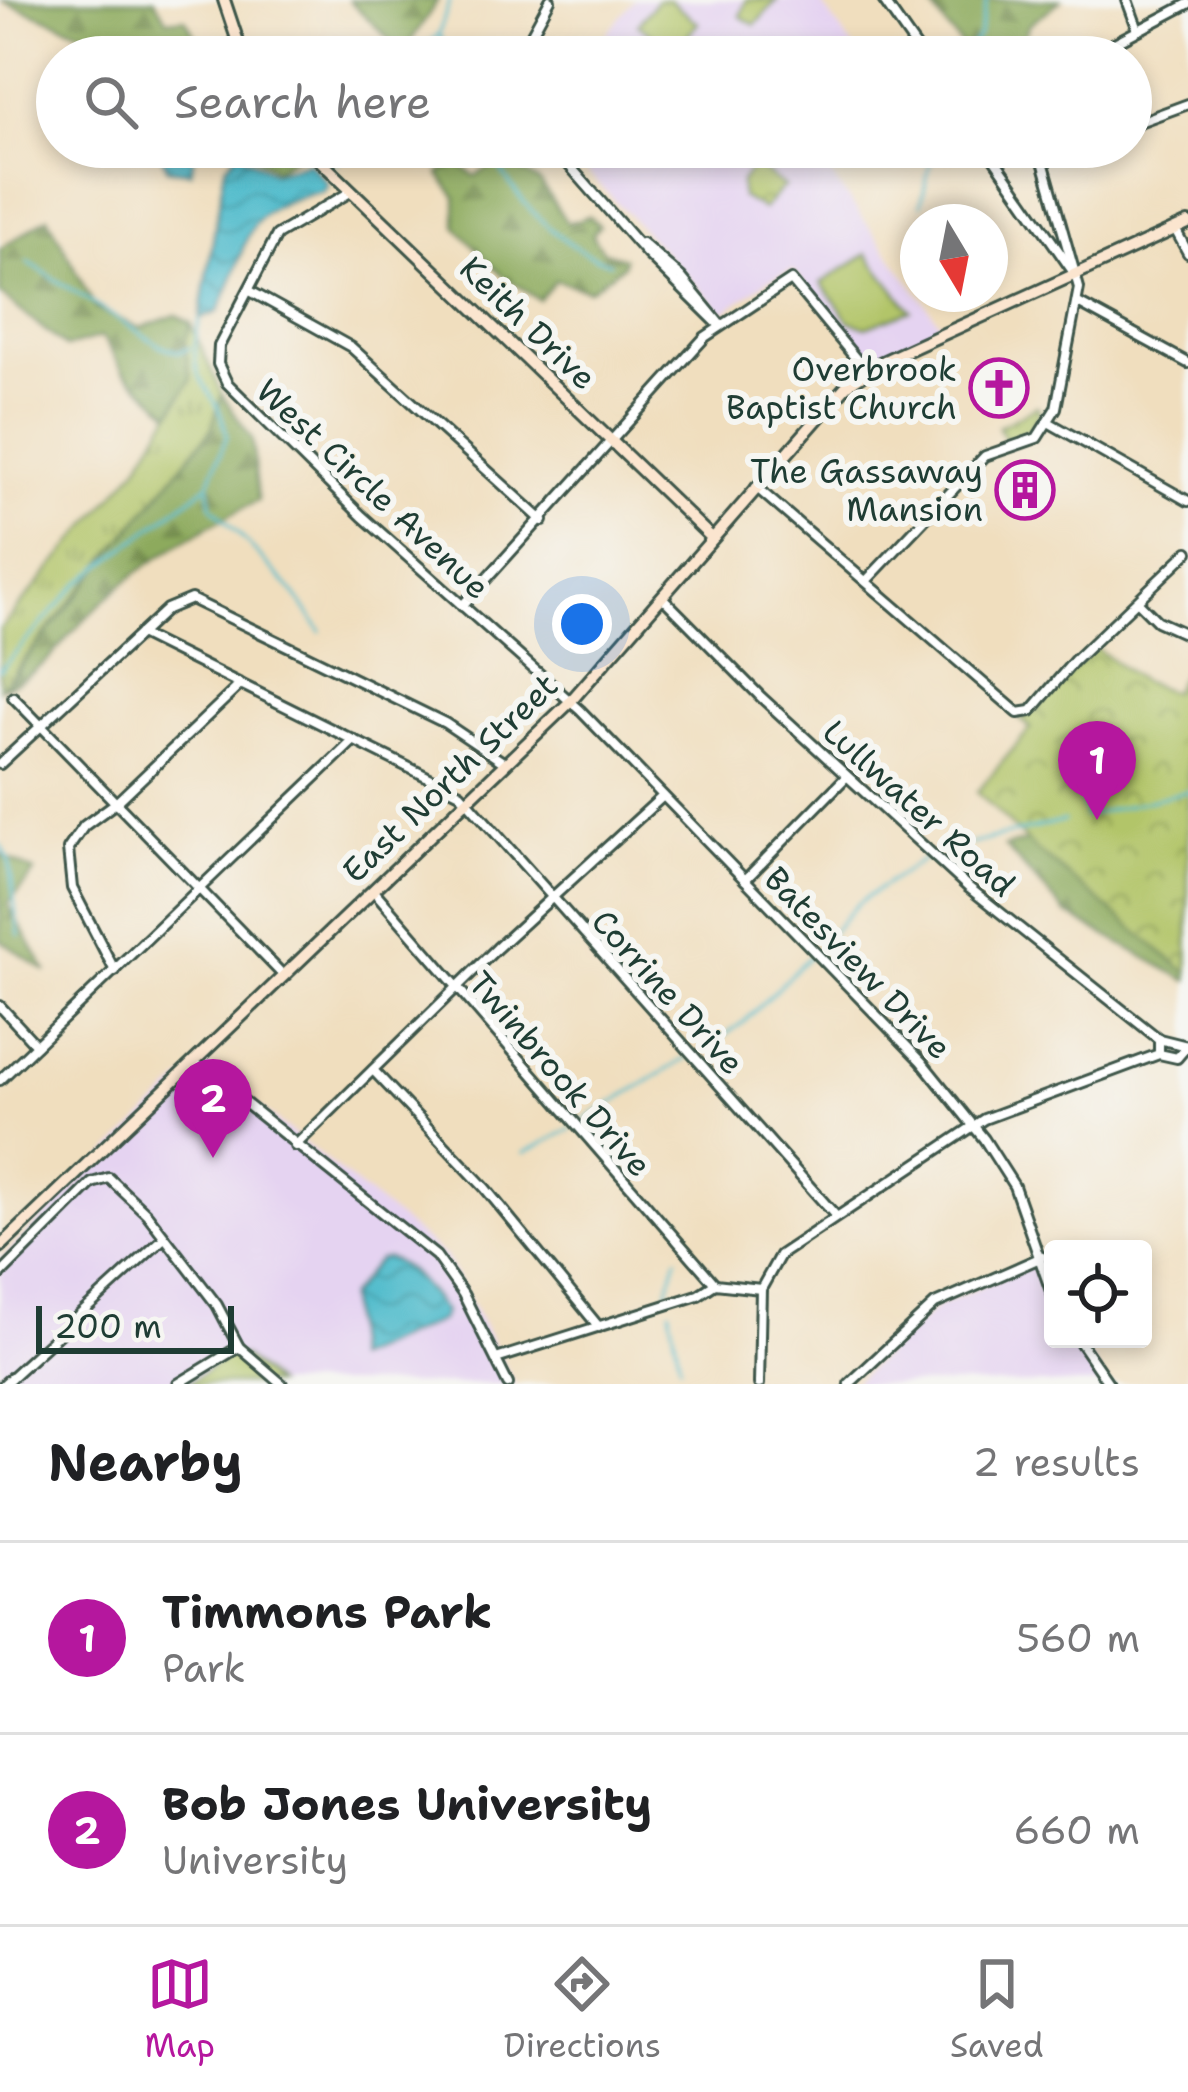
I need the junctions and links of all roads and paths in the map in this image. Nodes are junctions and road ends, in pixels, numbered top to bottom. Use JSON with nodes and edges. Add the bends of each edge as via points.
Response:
{"nodes":[{"id":1,"x":536,"y":0,"type":"edge"},
{"id":2,"x":883,"y":0,"type":"edge"},
{"id":3,"x":1127,"y":0,"type":"edge"},
{"id":4,"x":227,"y":1,"type":"edge"},
{"id":5,"x":547,"y":4,"type":"edge"},
{"id":6,"x":1188,"y":4,"type":"edge"},
{"id":7,"x":1138,"y":30,"type":"junction"},
{"id":8,"x":237,"y":36,"type":"edge"},
{"id":9,"x":530,"y":36,"type":"edge"},
{"id":10,"x":908,"y":36,"type":"edge"},
{"id":11,"x":1127,"y":36,"type":"edge"},
{"id":12,"x":1188,"y":104,"type":"edge"},
{"id":13,"x":1152,"y":117,"type":"edge"},
{"id":14,"x":328,"y":168,"type":"edge"},
{"id":15,"x":572,"y":168,"type":"edge"},
{"id":16,"x":1000,"y":168,"type":"edge"},
{"id":17,"x":1045,"y":168,"type":"edge"},
{"id":18,"x":352,"y":191,"type":"junction"},
{"id":19,"x":1182,"y":226,"type":"edge"},
{"id":20,"x":641,"y":242,"type":"junction"},
{"id":21,"x":1188,"y":253,"type":"edge"},
{"id":22,"x":1075,"y":274,"type":"junction"},
{"id":23,"x":250,"y":291,"type":"junction"},
{"id":24,"x":1078,"y":303,"type":"junction"},
{"id":25,"x":719,"y":325,"type":"junction"},
{"id":26,"x":1188,"y":363,"type":"edge"},
{"id":27,"x":866,"y":371,"type":"junction"},
{"id":28,"x":1050,"y":423,"type":"junction"},
{"id":29,"x":612,"y":442,"type":"junction"},
{"id":30,"x":756,"y":487,"type":"junction"},
{"id":31,"x":1188,"y":501,"type":"edge"},
{"id":32,"x":543,"y":521,"type":"junction"},
{"id":33,"x":712,"y":538,"type":"junction"},
{"id":34,"x":1188,"y":552,"type":"edge"},
{"id":35,"x":866,"y":581,"type":"junction"},
{"id":36,"x":662,"y":597,"type":"junction"},
{"id":37,"x":1138,"y":603,"type":"junction"},
{"id":38,"x":462,"y":606,"type":"junction"},
{"id":39,"x":140,"y":634,"type":"junction"},
{"id":40,"x":1188,"y":635,"type":"edge"},
{"id":41,"x":241,"y":684,"type":"junction"},
{"id":42,"x":13,"y":697,"type":"dead end"},
{"id":43,"x":570,"y":702,"type":"junction"},
{"id":44,"x":44,"y":724,"type":"junction"},
{"id":45,"x":354,"y":740,"type":"junction"},
{"id":46,"x":0,"y":764,"type":"edge"},
{"id":47,"x":506,"y":764,"type":"junction"},
{"id":48,"x":846,"y":777,"type":"junction"},
{"id":49,"x":663,"y":796,"type":"junction"},
{"id":50,"x":466,"y":801,"type":"junction"},
{"id":51,"x":117,"y":802,"type":"junction"},
{"id":52,"x":746,"y":880,"type":"junction"},
{"id":53,"x":201,"y":888,"type":"junction"},
{"id":54,"x":374,"y":891,"type":"junction"},
{"id":55,"x":551,"y":897,"type":"junction"},
{"id":56,"x":115,"y":971,"type":"junction"},
{"id":57,"x":284,"y":976,"type":"junction"},
{"id":58,"x":454,"y":989,"type":"junction"},
{"id":59,"x":0,"y":1006,"type":"edge"},
{"id":60,"x":1159,"y":1039,"type":"junction"},
{"id":61,"x":35,"y":1045,"type":"junction"},
{"id":62,"x":1187,"y":1046,"type":"edge"},
{"id":63,"x":1159,"y":1054,"type":"junction"},
{"id":64,"x":194,"y":1062,"type":"junction"},
{"id":65,"x":373,"y":1070,"type":"junction"},
{"id":66,"x":0,"y":1080,"type":"edge"},
{"id":67,"x":974,"y":1126,"type":"junction"},
{"id":68,"x":295,"y":1146,"type":"junction"},
{"id":69,"x":835,"y":1215,"type":"junction"},
{"id":70,"x":164,"y":1238,"type":"junction"},
{"id":71,"x":2,"y":1242,"type":"edge"},
{"id":72,"x":1042,"y":1257,"type":"junction"},
{"id":73,"x":1044,"y":1264,"type":"edge"},
{"id":74,"x":0,"y":1275,"type":"edge"},
{"id":75,"x":715,"y":1285,"type":"junction"},
{"id":76,"x":761,"y":1289,"type":"junction"},
{"id":77,"x":599,"y":1327,"type":"junction"},
{"id":78,"x":239,"y":1347,"type":"junction"},
{"id":79,"x":1084,"y":1348,"type":"edge"},
{"id":80,"x":496,"y":1359,"type":"junction"},
{"id":81,"x":4,"y":1384,"type":"edge"},
{"id":82,"x":178,"y":1384,"type":"edge"},
{"id":83,"x":282,"y":1384,"type":"edge"},
{"id":84,"x":508,"y":1384,"type":"edge"},
{"id":85,"x":760,"y":1384,"type":"edge"},
{"id":86,"x":849,"y":1384,"type":"edge"},
{"id":87,"x":1109,"y":1384,"type":"edge"}],
"edges":[{"from":1,"to":5,"type":"street"},
{"from":2,"to":10,"type":"street"},
{"from":3,"to":7,"type":"street"},
{"from":4,"to":8,"type":"main road"},
{"from":5,"to":9,"type":"street"},
{"from":6,"to":7,"type":"street"},
{"from":7,"to":11,"type":"street"},
{"from":12,"to":13,"type":"street"},
{"from":14,"to":18,"type":"main road","name":"Keith Drive"},
{"from":15,"to":20,"type":"street"},
{"from":16,"to":22,"type":"street"},
{"from":17,"to":22,"type":"street"},
{"from":18,"to":23,"type":"street","name":"West Circle Avenue","via":[[282,229]]},
{"from":18,"to":29,"type":"main road","name":"Keith Drive"},
{"from":19,"to":21,"type":"street"},
{"from":19,"to":22,"type":"main road","name":"East North Street"},
{"from":20,"to":25,"type":"street"},
{"from":20,"to":25,"type":"street"},
{"from":22,"to":24,"type":"street"},
{"from":22,"to":27,"type":"main road","name":"East North Street"},
{"from":23,"to":32,"type":"street","via":[[351,347]]},
{"from":23,"to":38,"type":"street","name":"West Circle Avenue","via":[[219,346],[227,383]]},
{"from":24,"to":26,"type":"street"},
{"from":24,"to":28,"type":"street"},
{"from":25,"to":27,"type":"street","via":[[791,280]]},
{"from":25,"to":29,"type":"street"},
{"from":27,"to":30,"type":"main road","name":"East North Street"},
{"from":28,"to":31,"type":"street"},
{"from":28,"to":35,"type":"street","via":[[1029,443],[985,456]]},
{"from":29,"to":32,"type":"street"},
{"from":29,"to":33,"type":"main road","name":"Keith Drive"},
{"from":30,"to":33,"type":"main road","name":"East North Street"},
{"from":30,"to":35,"type":"street"},
{"from":32,"to":38,"type":"street"},
{"from":33,"to":36,"type":"main road","name":"East North Street"},
{"from":34,"to":37,"type":"street"},
{"from":35,"to":37,"type":"street","via":[[1018,712],[1030,711]]},
{"from":36,"to":43,"type":"main road","name":"East North Street"},
{"from":36,"to":48,"type":"street","name":"Lullwater Road"},
{"from":37,"to":40,"type":"street"},
{"from":38,"to":43,"type":"street","name":"West Circle Avenue"},
{"from":39,"to":41,"type":"street","name":"Corrine Drive"},
{"from":39,"to":44,"type":"street"},
{"from":39,"to":47,"type":"street","via":[[171,605],[200,601],[445,723]]},
{"from":41,"to":45,"type":"street","name":"Corrine Drive"},
{"from":41,"to":51,"type":"street"},
{"from":42,"to":44,"type":"street"},
{"from":43,"to":47,"type":"main road","name":"East North Street"},
{"from":43,"to":49,"type":"street","name":"Batesview Drive"},
{"from":44,"to":46,"type":"street"},
{"from":44,"to":51,"type":"street"},
{"from":45,"to":50,"type":"street","name":"Corrine Drive"},
{"from":45,"to":53,"type":"street"},
{"from":47,"to":50,"type":"main road","name":"East North Street"},
{"from":48,"to":52,"type":"street"},
{"from":48,"to":60,"type":"street","name":"Lullwater Road","via":[[968,887]]},
{"from":49,"to":52,"type":"street","name":"Batesview Drive"},
{"from":49,"to":55,"type":"street"},
{"from":50,"to":54,"type":"main road","name":"East North Street"},
{"from":50,"to":55,"type":"street","name":"Corrine Drive"},
{"from":51,"to":53,"type":"street"},
{"from":51,"to":56,"type":"street","via":[[75,836],[66,856],[72,888]]},
{"from":52,"to":67,"type":"street","name":"Batesview Drive"},
{"from":53,"to":56,"type":"street"},
{"from":53,"to":57,"type":"street"},
{"from":54,"to":57,"type":"main road","name":"East North Street"},
{"from":54,"to":58,"type":"street","name":"Twinbrook Drive"},
{"from":55,"to":58,"type":"street"},
{"from":55,"to":69,"type":"street","name":"Corrine Drive"},
{"from":56,"to":61,"type":"street"},
{"from":57,"to":64,"type":"main road","name":"East North Street"},
{"from":58,"to":65,"type":"street"},
{"from":58,"to":75,"type":"street","name":"Twinbrook Drive"},
{"from":59,"to":61,"type":"street"},
{"from":60,"to":62,"type":"street","name":"Lullwater Road"},
{"from":60,"to":63,"type":"street"},
{"from":61,"to":66,"type":"street"},
{"from":62,"to":63,"type":"street","via":[[1173,1059]]},
{"from":63,"to":67,"type":"street"},
{"from":64,"to":68,"type":"street"},
{"from":64,"to":71,"type":"main road","name":"East North Street"},
{"from":65,"to":68,"type":"street"},
{"from":65,"to":77,"type":"street","via":[[485,1188]]},
{"from":67,"to":69,"type":"street"},
{"from":67,"to":72,"type":"street","name":"Batesview Drive","via":[[1014,1186]]},
{"from":68,"to":80,"type":"street","via":[[436,1256]]},
{"from":69,"to":76,"type":"street","via":[[774,1261]]},
{"from":70,"to":74,"type":"street","via":[[121,1187],[97,1180]]},
{"from":70,"to":78,"type":"street"},
{"from":70,"to":81,"type":"street"},
{"from":72,"to":73,"type":"street","name":"Batesview Drive"},
{"from":72,"to":86,"type":"street","via":[[935,1304]]},
{"from":75,"to":76,"type":"street"},
{"from":75,"to":77,"type":"street"},
{"from":76,"to":85,"type":"street"},
{"from":77,"to":80,"type":"street"},
{"from":78,"to":82,"type":"street"},
{"from":78,"to":83,"type":"street"},
{"from":79,"to":87,"type":"street"},
{"from":80,"to":84,"type":"street"}]}
